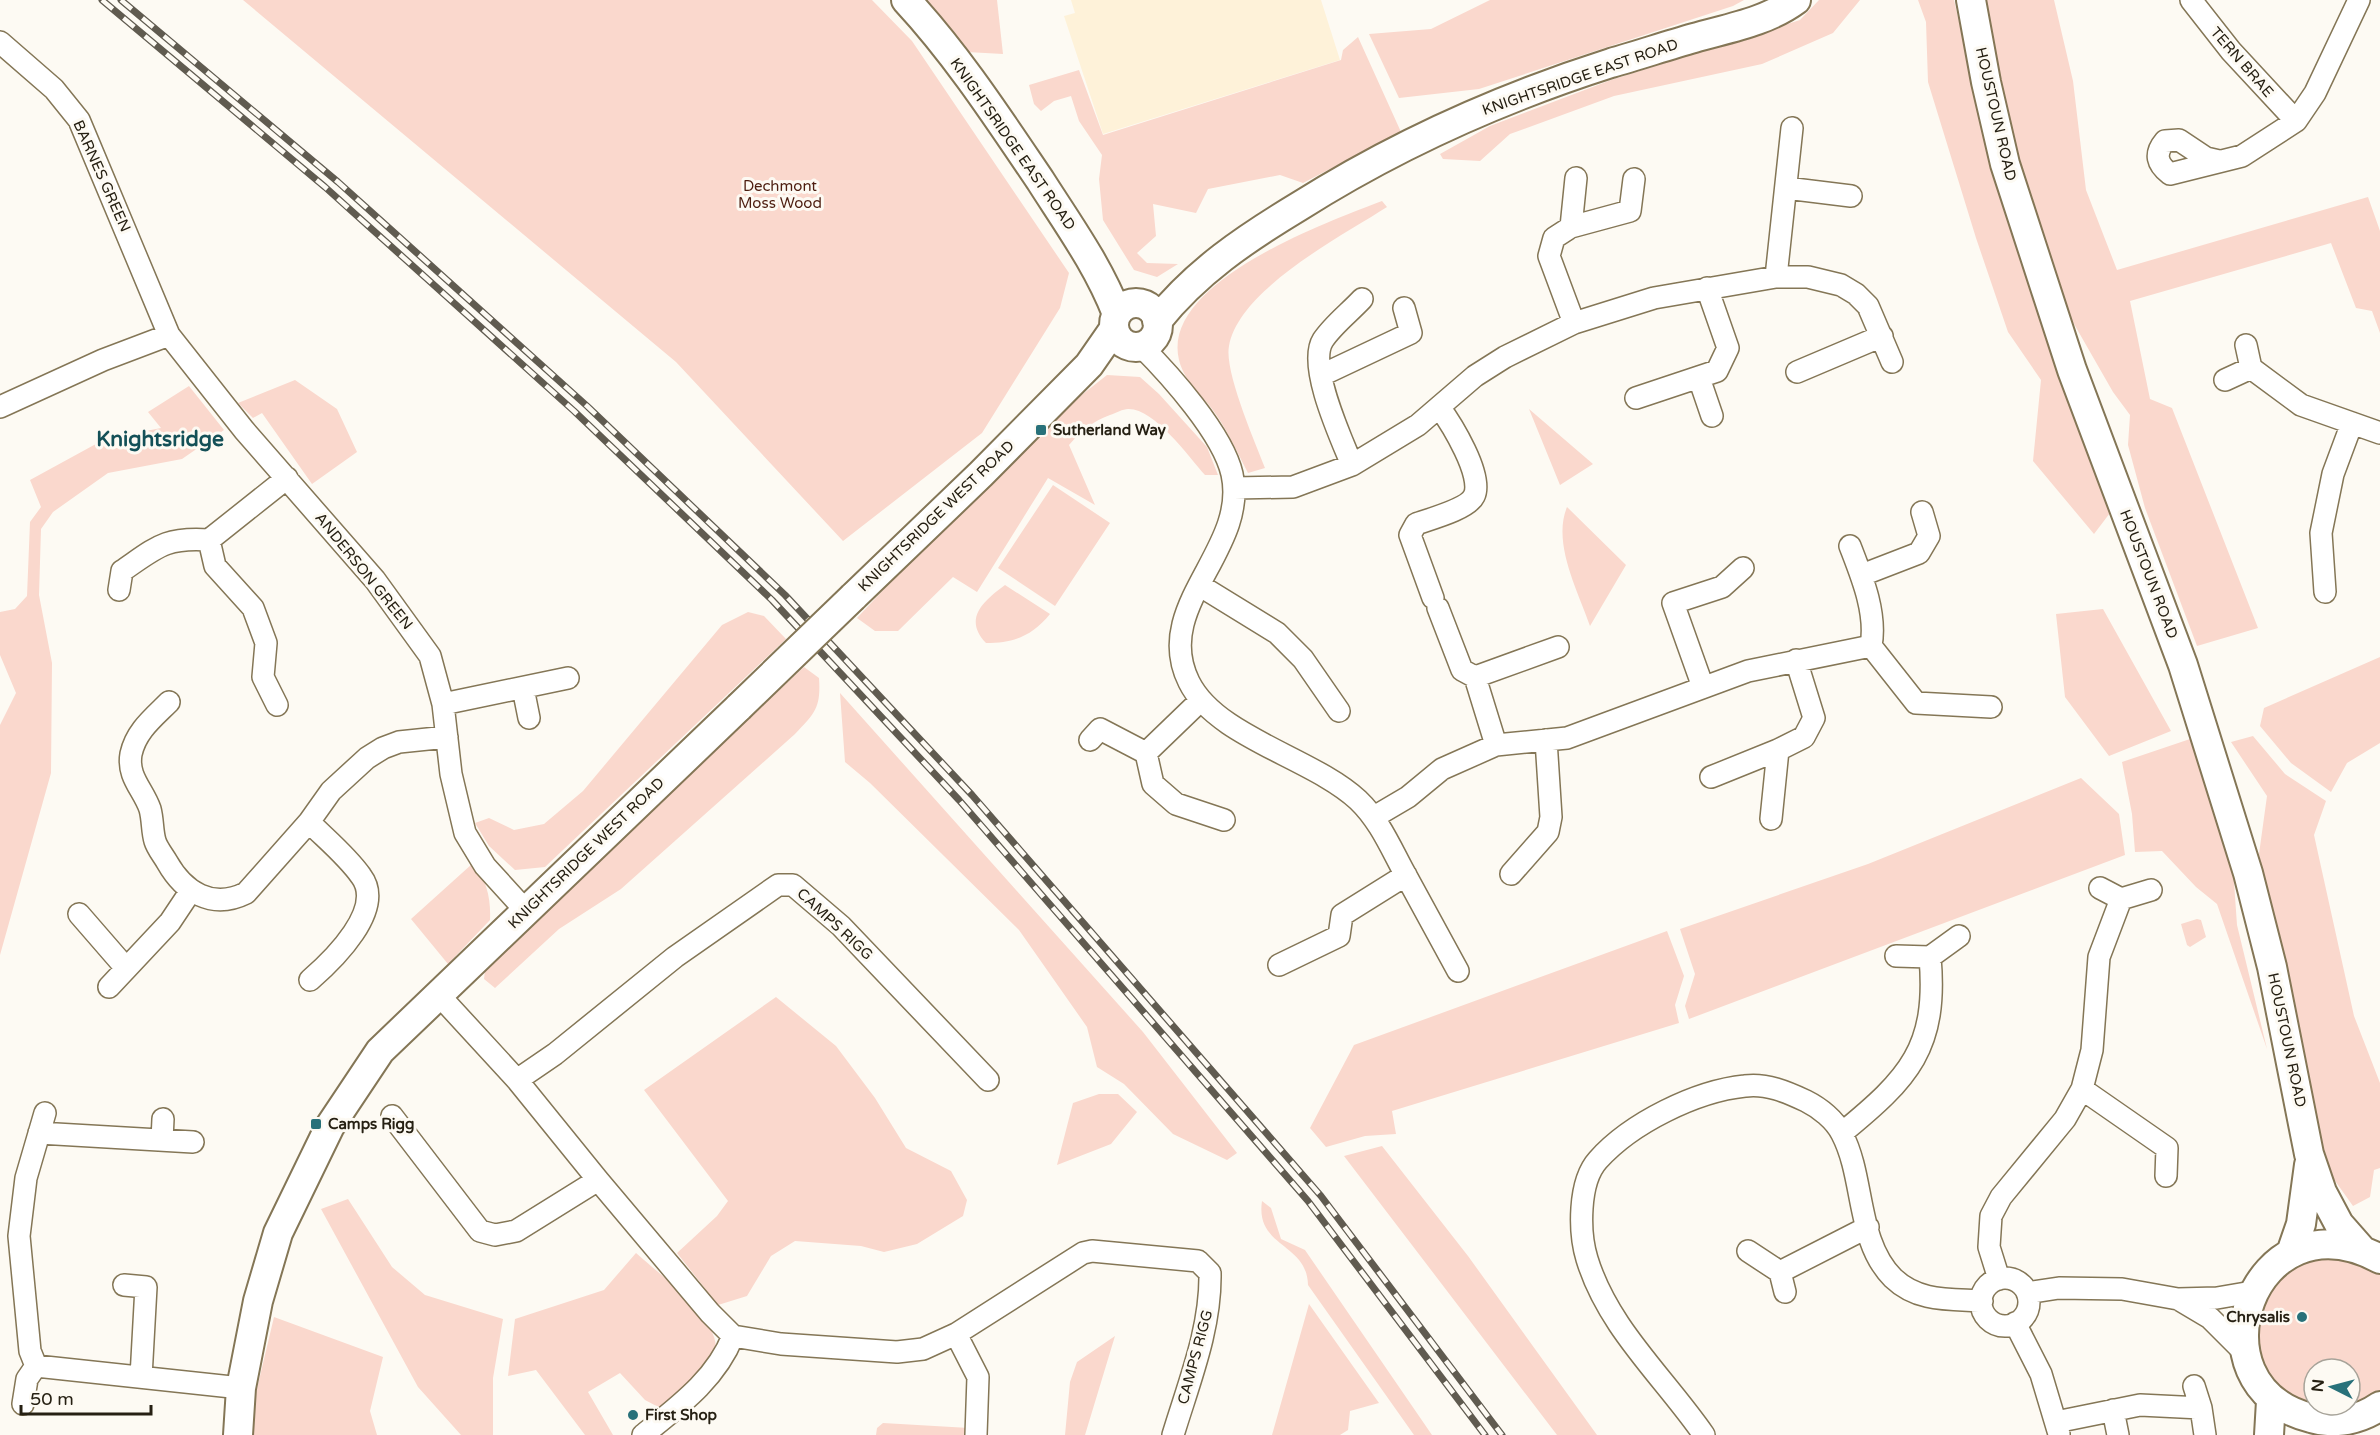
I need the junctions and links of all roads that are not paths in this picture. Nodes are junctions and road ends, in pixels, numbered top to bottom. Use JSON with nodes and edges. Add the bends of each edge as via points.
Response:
{"nodes":[{"id":1,"x":906,"y":0,"type":"edge"},
{"id":2,"x":1762,"y":0,"type":"edge"},
{"id":3,"x":1796,"y":0,"type":"edge"},
{"id":4,"x":1971,"y":0,"type":"edge"},
{"id":5,"x":2191,"y":0,"type":"edge"},
{"id":6,"x":2359,"y":0,"type":"edge"},
{"id":7,"x":1692,"y":38,"type":"junction"},
{"id":8,"x":0,"y":42,"type":"edge"},
{"id":9,"x":2296,"y":121,"type":"junction"},
{"id":10,"x":1792,"y":128,"type":"dead end"},
{"id":11,"x":2219,"y":161,"type":"dead end"},
{"id":12,"x":1576,"y":178,"type":"dead end"},
{"id":13,"x":1634,"y":179,"type":"dead end"},
{"id":14,"x":1786,"y":188,"type":"junction"},
{"id":15,"x":1851,"y":196,"type":"dead end"},
{"id":16,"x":1571,"y":227,"type":"junction"},
{"id":17,"x":1776,"y":277,"type":"junction"},
{"id":18,"x":1707,"y":288,"type":"junction"},
{"id":19,"x":1362,"y":299,"type":"dead end"},
{"id":20,"x":1404,"y":308,"type":"dead end"},
{"id":21,"x":1574,"y":323,"type":"junction"},
{"id":22,"x":1136,"y":325,"type":"junction"},
{"id":23,"x":169,"y":335,"type":"junction"},
{"id":24,"x":1882,"y":336,"type":"junction"},
{"id":25,"x":2246,"y":345,"type":"dead end"},
{"id":26,"x":1892,"y":362,"type":"dead end"},
{"id":27,"x":2251,"y":368,"type":"junction"},
{"id":28,"x":1797,"y":372,"type":"dead end"},
{"id":29,"x":1322,"y":375,"type":"junction"},
{"id":30,"x":1699,"y":378,"type":"junction"},
{"id":31,"x":2225,"y":380,"type":"dead end"},
{"id":32,"x":1635,"y":398,"type":"dead end"},
{"id":33,"x":0,"y":407,"type":"edge"},
{"id":34,"x":1439,"y":407,"type":"junction"},
{"id":35,"x":1712,"y":416,"type":"dead end"},
{"id":36,"x":2352,"y":423,"type":"junction"},
{"id":37,"x":2380,"y":432,"type":"edge"},
{"id":38,"x":1352,"y":465,"type":"junction"},
{"id":39,"x":287,"y":478,"type":"junction"},
{"id":40,"x":1234,"y":488,"type":"junction"},
{"id":41,"x":1922,"y":512,"type":"dead end"},
{"id":42,"x":209,"y":540,"type":"junction"},
{"id":43,"x":1850,"y":546,"type":"dead end"},
{"id":44,"x":1743,"y":568,"type":"dead end"},
{"id":45,"x":1862,"y":575,"type":"junction"},
{"id":46,"x":1199,"y":585,"type":"junction"},
{"id":47,"x":119,"y":590,"type":"dead end"},
{"id":48,"x":2325,"y":592,"type":"dead end"},
{"id":49,"x":1871,"y":646,"type":"junction"},
{"id":50,"x":1558,"y":647,"type":"dead end"},
{"id":51,"x":1796,"y":660,"type":"junction"},
{"id":52,"x":1475,"y":677,"type":"junction"},
{"id":53,"x":568,"y":678,"type":"dead end"},
{"id":54,"x":1703,"y":687,"type":"junction"},
{"id":55,"x":523,"y":688,"type":"junction"},
{"id":56,"x":1200,"y":700,"type":"junction"},
{"id":57,"x":169,"y":702,"type":"dead end"},
{"id":58,"x":443,"y":704,"type":"junction"},
{"id":59,"x":277,"y":705,"type":"dead end"},
{"id":60,"x":1991,"y":707,"type":"dead end"},
{"id":61,"x":1339,"y":711,"type":"dead end"},
{"id":62,"x":529,"y":718,"type":"dead end"},
{"id":63,"x":447,"y":737,"type":"junction"},
{"id":64,"x":1090,"y":740,"type":"dead end"},
{"id":65,"x":1546,"y":740,"type":"junction"},
{"id":66,"x":1496,"y":745,"type":"junction"},
{"id":67,"x":1778,"y":750,"type":"junction"},
{"id":68,"x":1146,"y":753,"type":"junction"},
{"id":69,"x":1711,"y":777,"type":"dead end"},
{"id":70,"x":1374,"y":817,"type":"junction"},
{"id":71,"x":1771,"y":819,"type":"dead end"},
{"id":72,"x":1224,"y":820,"type":"dead end"},
{"id":73,"x":309,"y":822,"type":"junction"},
{"id":74,"x":1511,"y":874,"type":"dead end"},
{"id":75,"x":1406,"y":875,"type":"junction"},
{"id":76,"x":2100,"y":888,"type":"dead end"},
{"id":77,"x":2151,"y":890,"type":"dead end"},
{"id":78,"x":190,"y":892,"type":"junction"},
{"id":79,"x":2121,"y":899,"type":"junction"},
{"id":80,"x":526,"y":911,"type":"junction"},
{"id":81,"x":79,"y":914,"type":"dead end"},
{"id":82,"x":1959,"y":936,"type":"dead end"},
{"id":83,"x":1896,"y":956,"type":"dead end"},
{"id":84,"x":1930,"y":957,"type":"junction"},
{"id":85,"x":1278,"y":964,"type":"dead end"},
{"id":86,"x":125,"y":967,"type":"junction"},
{"id":87,"x":1458,"y":971,"type":"dead end"},
{"id":88,"x":310,"y":981,"type":"dead end"},
{"id":89,"x":109,"y":987,"type":"dead end"},
{"id":90,"x":438,"y":994,"type":"junction"},
{"id":91,"x":517,"y":1080,"type":"junction"},
{"id":92,"x":988,"y":1080,"type":"dead end"},
{"id":93,"x":2082,"y":1089,"type":"junction"},
{"id":94,"x":392,"y":1116,"type":"dead end"},
{"id":95,"x":164,"y":1119,"type":"dead end"},
{"id":96,"x":1842,"y":1133,"type":"junction"},
{"id":97,"x":162,"y":1140,"type":"junction"},
{"id":98,"x":193,"y":1142,"type":"dead end"},
{"id":99,"x":2309,"y":1154,"type":"junction"},
{"id":100,"x":2166,"y":1176,"type":"dead end"},
{"id":101,"x":597,"y":1180,"type":"junction"},
{"id":102,"x":1868,"y":1227,"type":"junction"},
{"id":103,"x":1748,"y":1251,"type":"dead end"},
{"id":104,"x":2291,"y":1254,"type":"junction"},
{"id":105,"x":2370,"y":1254,"type":"edge"},
{"id":106,"x":1999,"y":1280,"type":"junction"},
{"id":107,"x":124,"y":1285,"type":"dead end"},
{"id":108,"x":2252,"y":1292,"type":"junction"},
{"id":109,"x":2027,"y":1293,"type":"junction"},
{"id":110,"x":2178,"y":1299,"type":"junction"},
{"id":111,"x":1982,"y":1301,"type":"junction"},
{"id":112,"x":2015,"y":1323,"type":"junction"},
{"id":113,"x":956,"y":1334,"type":"junction"},
{"id":114,"x":733,"y":1336,"type":"junction"},
{"id":115,"x":2245,"y":1353,"type":"junction"},
{"id":116,"x":36,"y":1366,"type":"junction"},
{"id":117,"x":141,"y":1377,"type":"junction"},
{"id":118,"x":2194,"y":1386,"type":"dead end"},
{"id":119,"x":241,"y":1388,"type":"junction"},
{"id":120,"x":2271,"y":1401,"type":"junction"},
{"id":121,"x":23,"y":1404,"type":"dead end"},
{"id":122,"x":2201,"y":1408,"type":"junction"},
{"id":123,"x":2113,"y":1410,"type":"junction"},
{"id":124,"x":2373,"y":1417,"type":"edge"},
{"id":125,"x":2324,"y":1428,"type":"edge"},
{"id":126,"x":2058,"y":1429,"type":"edge"},
{"id":127,"x":238,"y":1435,"type":"edge"},
{"id":128,"x":644,"y":1435,"type":"edge"},
{"id":129,"x":976,"y":1435,"type":"edge"},
{"id":130,"x":1173,"y":1435,"type":"edge"},
{"id":131,"x":1704,"y":1435,"type":"edge"},
{"id":132,"x":2118,"y":1435,"type":"edge"},
{"id":133,"x":2205,"y":1435,"type":"edge"},
{"id":134,"x":2269,"y":1435,"type":"edge"}],
"edges":[{"from":1,"to":22,"type":"street","name":"KNIGHTSRIDGE EAST ROAD","via":[[980,91]]},
{"from":2,"to":7,"type":"street","name":"KNIGHTSRIDGE EAST ROAD"},
{"from":3,"to":7,"type":"street","name":"KNIGHTSRIDGE EAST ROAD","via":[[1762,18]]},
{"from":4,"to":99,"type":"street","name":"HOUSTOUN ROAD","via":[[2005,164],[2072,370],[2184,665],[2248,873],[2277,990]]},
{"from":5,"to":9,"type":"street","name":"TERN BRAE","via":[[2231,51]]},
{"from":6,"to":9,"type":"street","via":[[2315,93]]},
{"from":7,"to":22,"type":"street","name":"KNIGHTSRIDGE EAST ROAD","via":[[1512,98],[1387,154],[1243,241]]},
{"from":8,"to":23,"type":"street","name":"BARNES GREEN","via":[[54,89],[79,120]]},
{"from":9,"to":11,"type":"street","via":[[2242,156]]},
{"from":10,"to":14,"type":"street"},
{"from":12,"to":16,"type":"street"},
{"from":13,"to":16,"type":"street","via":[[1630,211]]},
{"from":14,"to":15,"type":"street"},
{"from":14,"to":17,"type":"street"},
{"from":16,"to":21,"type":"street","via":[[1554,238],[1549,256]]},
{"from":17,"to":18,"type":"street"},
{"from":17,"to":24,"type":"street","via":[[1808,277],[1841,285],[1868,306]]},
{"from":18,"to":21,"type":"street","via":[[1654,298]]},
{"from":18,"to":30,"type":"street","via":[[1728,348],[1717,371]]},
{"from":19,"to":29,"type":"street","via":[[1323,340],[1318,356]]},
{"from":20,"to":29,"type":"street","via":[[1411,333]]},
{"from":21,"to":34,"type":"street","via":[[1505,357]]},
{"from":22,"to":40,"type":"street","via":[[1220,445]]},
{"from":22,"to":80,"type":"street","name":"KNIGHTSRIDGE WEST ROAD","bridge":true,"via":[[1089,365]]},
{"from":23,"to":33,"type":"street"},
{"from":23,"to":39,"type":"street","name":"BARNES GREEN"},
{"from":24,"to":26,"type":"street"},
{"from":24,"to":28,"type":"street"},
{"from":25,"to":27,"type":"street"},
{"from":27,"to":31,"type":"street"},
{"from":27,"to":36,"type":"street","via":[[2301,405]]},
{"from":29,"to":38,"type":"street","via":[[1327,401]]},
{"from":30,"to":32,"type":"street"},
{"from":30,"to":35,"type":"street"},
{"from":34,"to":38,"type":"street","via":[[1418,425]]},
{"from":34,"to":52,"type":"street","via":[[1456,430],[1477,485],[1474,497],[1464,506],[1416,524],[1410,535],[1462,670]]},
{"from":36,"to":37,"type":"street"},
{"from":36,"to":48,"type":"street","via":[[2333,474],[2321,532]]},
{"from":38,"to":40,"type":"street","via":[[1293,487]]},
{"from":39,"to":42,"type":"street"},
{"from":39,"to":58,"type":"street","name":"ANDERSON GREEN","via":[[375,580],[430,656]]},
{"from":40,"to":46,"type":"street","via":[[1230,525]]},
{"from":41,"to":45,"type":"street","via":[[1929,536],[1919,553]]},
{"from":42,"to":47,"type":"street","via":[[177,539],[162,543],[122,572]]},
{"from":42,"to":59,"type":"street","via":[[215,566],[253,608],[266,643],[263,677]]},
{"from":43,"to":45,"type":"street"},
{"from":44,"to":54,"type":"street","via":[[1722,587],[1673,603]]},
{"from":45,"to":49,"type":"street","via":[[1874,628]]},
{"from":46,"to":56,"type":"street","via":[[1179,638],[1183,665]]},
{"from":46,"to":61,"type":"street","via":[[1276,633],[1303,659]]},
{"from":49,"to":51,"type":"street"},
{"from":49,"to":60,"type":"street","via":[[1916,702]]},
{"from":50,"to":52,"type":"street"},
{"from":51,"to":54,"type":"street"},
{"from":51,"to":67,"type":"street","via":[[1814,718],[1804,737]]},
{"from":52,"to":66,"type":"street"},
{"from":53,"to":55,"type":"street"},
{"from":54,"to":65,"type":"street","via":[[1591,731]]},
{"from":55,"to":58,"type":"street"},
{"from":55,"to":62,"type":"street"},
{"from":56,"to":68,"type":"street"},
{"from":56,"to":70,"type":"street","via":[[1230,724],[1336,782]]},
{"from":57,"to":78,"type":"street","via":[[139,732],[131,754],[131,774],[149,807],[156,842],[174,874]]},
{"from":58,"to":63,"type":"street","name":"ANDERSON GREEN"},
{"from":63,"to":73,"type":"street","via":[[399,742],[382,748],[331,791]]},
{"from":63,"to":80,"type":"street","name":"ANDERSON GREEN","via":[[456,806],[465,833],[485,866]]},
{"from":64,"to":68,"type":"street","via":[[1100,729]]},
{"from":65,"to":66,"type":"street"},
{"from":65,"to":74,"type":"street","via":[[1551,817],[1548,832]]},
{"from":66,"to":70,"type":"street","via":[[1442,769]]},
{"from":67,"to":69,"type":"street"},
{"from":67,"to":71,"type":"street"},
{"from":68,"to":72,"type":"street","via":[[1153,784],[1176,804]]},
{"from":70,"to":75,"type":"street"},
{"from":73,"to":78,"type":"street","via":[[246,893],[233,900],[217,901]]},
{"from":73,"to":88,"type":"street","via":[[362,877],[368,890],[367,906],[354,932],[337,957]]},
{"from":75,"to":85,"type":"street","via":[[1337,910],[1339,936]]},
{"from":75,"to":87,"type":"street"},
{"from":76,"to":79,"type":"street"},
{"from":77,"to":79,"type":"street"},
{"from":78,"to":86,"type":"street","via":[[170,922]]},
{"from":79,"to":93,"type":"street","via":[[2099,957],[2092,1050]]},
{"from":80,"to":90,"type":"street","name":"KNIGHTSRIDGE WEST ROAD"},
{"from":81,"to":86,"type":"street"},
{"from":82,"to":84,"type":"street"},
{"from":83,"to":84,"type":"street"},
{"from":84,"to":96,"type":"street","via":[[1933,992],[1920,1049],[1908,1071]]},
{"from":86,"to":89,"type":"street"},
{"from":90,"to":91,"type":"street"},
{"from":90,"to":119,"type":"street","name":"KNIGHTSRIDGE WEST ROAD","via":[[380,1051],[330,1126],[295,1193],[278,1233],[258,1301]]},
{"from":91,"to":92,"type":"street","name":"CAMPS RIGG","via":[[675,957],[786,883],[841,926]]},
{"from":91,"to":101,"type":"street"},
{"from":93,"to":100,"type":"street","via":[[2167,1148]]},
{"from":93,"to":106,"type":"street","via":[[2065,1119],[2001,1197],[1991,1216],[1989,1247]]},
{"from":94,"to":101,"type":"street","via":[[480,1231],[495,1235],[516,1231]]},
{"from":95,"to":97,"type":"street"},
{"from":96,"to":102,"type":"street"},
{"from":96,"to":131,"type":"street","via":[[1810,1103],[1772,1088],[1746,1085],[1709,1094],[1639,1125],[1610,1146],[1592,1167],[1583,1199],[1581,1239],[1591,1272],[1630,1342]]},
{"from":97,"to":98,"type":"street"},
{"from":97,"to":116,"type":"street","via":[[42,1123],[26,1178],[20,1236],[30,1351]]},
{"from":99,"to":104,"type":"street","name":"HOUSTOUN ROAD","via":[[2306,1199]]},
{"from":99,"to":105,"type":"street","name":"HOUSTOUN ROAD","via":[[2322,1192],[2339,1224]]},
{"from":101,"to":114,"type":"street"},
{"from":102,"to":103,"type":"street","via":[[1782,1282]]},
{"from":102,"to":111,"type":"street","via":[[1891,1276],[1907,1290],[1928,1299]]},
{"from":104,"to":105,"type":"street","via":[[2315,1245],[2335,1244]]},
{"from":104,"to":108,"type":"street","via":[[2270,1268]]},
{"from":106,"to":109,"type":"street","via":[[2015,1281]]},
{"from":106,"to":111,"type":"street","via":[[1990,1284]]},
{"from":107,"to":117,"type":"street","via":[[154,1287]]},
{"from":108,"to":110,"type":"street"},
{"from":108,"to":115,"type":"street","via":[[2243,1323]]},
{"from":109,"to":110,"type":"street","via":[[2059,1288],[2122,1289]]},
{"from":109,"to":112,"type":"street","via":[[2027,1311]]},
{"from":110,"to":115,"type":"street","via":[[2210,1318]]},
{"from":111,"to":112,"type":"street","via":[[1989,1320],[2006,1326]]},
{"from":112,"to":126,"type":"street","via":[[2041,1374]]},
{"from":113,"to":114,"type":"street","name":"CAMPS RIGG","via":[[923,1349],[897,1352],[781,1344]]},
{"from":113,"to":129,"type":"street","via":[[978,1377]]},
{"from":113,"to":130,"type":"street","name":"CAMPS RIGG","via":[[1083,1253],[1198,1261],[1210,1273],[1207,1320]]},
{"from":114,"to":128,"type":"street","via":[[722,1360],[702,1386]]},
{"from":115,"to":120,"type":"street"},
{"from":116,"to":117,"type":"street"},
{"from":116,"to":121,"type":"street","via":[[27,1379]]},
{"from":117,"to":119,"type":"street"},
{"from":118,"to":122,"type":"street"},
{"from":119,"to":127,"type":"street","name":"KNIGHTSRIDGE WEST ROAD"},
{"from":120,"to":125,"type":"street"},
{"from":120,"to":134,"type":"street"},
{"from":122,"to":123,"type":"street","via":[[2140,1405]]},
{"from":122,"to":133,"type":"street"},
{"from":123,"to":126,"type":"street"},
{"from":123,"to":132,"type":"street"},
{"from":124,"to":125,"type":"street"}]}
